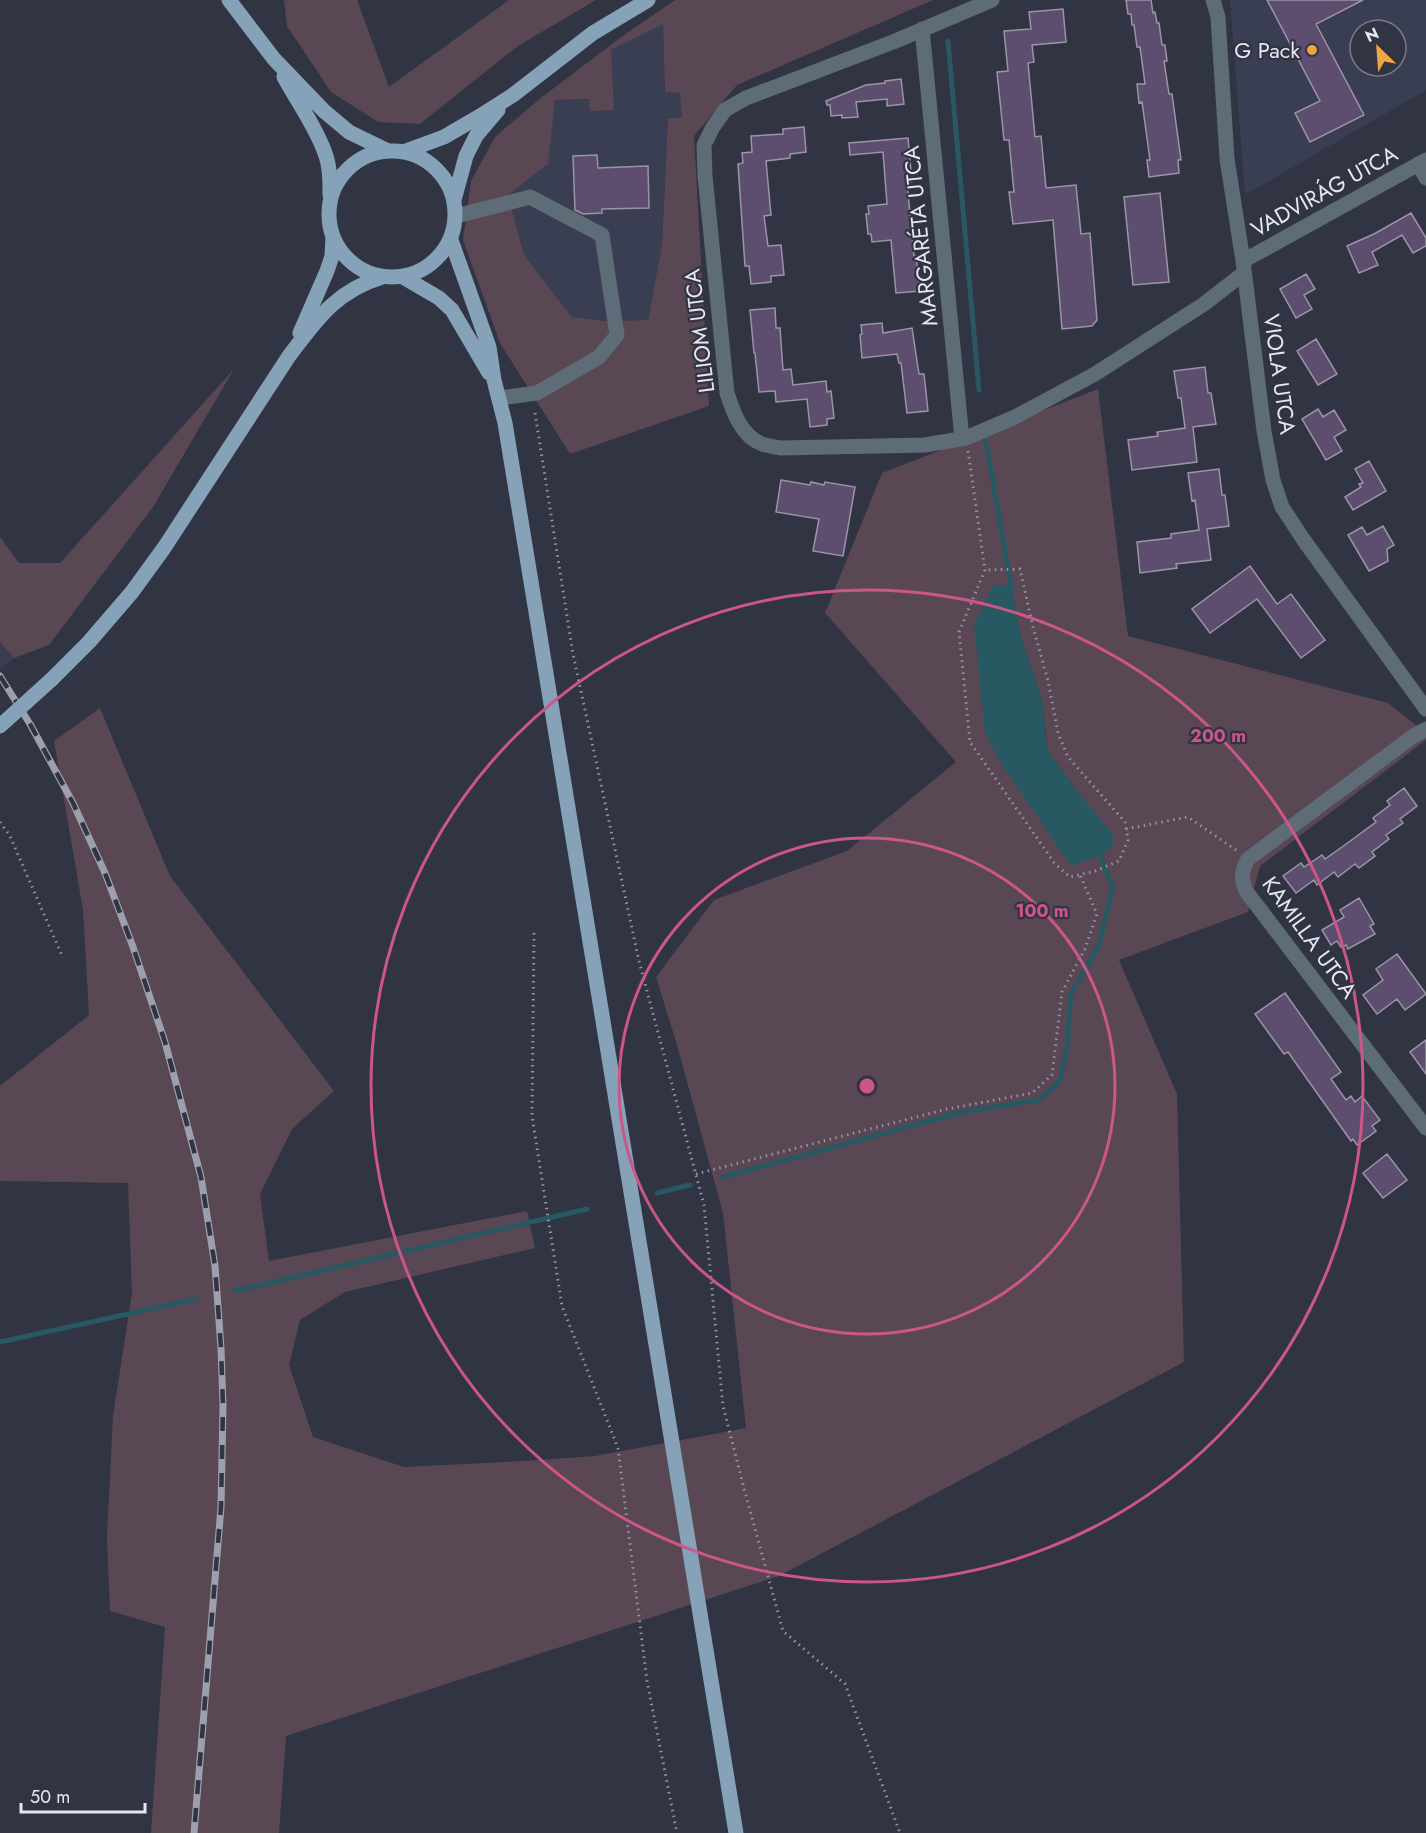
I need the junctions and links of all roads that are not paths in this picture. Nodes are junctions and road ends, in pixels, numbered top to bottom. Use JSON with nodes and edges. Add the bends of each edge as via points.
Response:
{"nodes":[{"id":1,"x":229,"y":0,"type":"edge"},
{"id":2,"x":648,"y":0,"type":"edge"},
{"id":3,"x":992,"y":0,"type":"edge"},
{"id":4,"x":1213,"y":0,"type":"edge"},
{"id":5,"x":922,"y":29,"type":"junction"},
{"id":6,"x":274,"y":59,"type":"junction"},
{"id":7,"x":513,"y":95,"type":"junction"},
{"id":8,"x":395,"y":151,"type":"junction"},
{"id":9,"x":1423,"y":167,"type":"edge"},
{"id":10,"x":331,"y":200,"type":"junction"},
{"id":11,"x":454,"y":200,"type":"junction"},
{"id":12,"x":456,"y":216,"type":"junction"},
{"id":13,"x":333,"y":237,"type":"junction"},
{"id":14,"x":451,"y":240,"type":"junction"},
{"id":15,"x":1244,"y":267,"type":"junction"},
{"id":16,"x":382,"y":277,"type":"junction"},
{"id":17,"x":403,"y":277,"type":"junction"},
{"id":18,"x":289,"y":356,"type":"junction"},
{"id":19,"x":494,"y":380,"type":"junction"},
{"id":20,"x":499,"y":398,"type":"junction"},
{"id":21,"x":964,"y":438,"type":"junction"},
{"id":22,"x":1426,"y":709,"type":"edge"},
{"id":23,"x":0,"y":726,"type":"edge"},
{"id":24,"x":1426,"y":729,"type":"edge"},
{"id":25,"x":1426,"y":1128,"type":"edge"},
{"id":26,"x":736,"y":1833,"type":"edge"}],
"edges":[{"from":1,"to":6,"type":"main road"},
{"from":2,"to":7,"type":"main road","via":[[593,33]]},
{"from":3,"to":5,"type":"street","name":"LILIOM UTCA"},
{"from":4,"to":15,"type":"street","name":"VIOLA UTCA","via":[[1218,17],[1227,159]]},
{"from":5,"to":21,"type":"street","name":"MARGARÉTA UTCA"},
{"from":5,"to":21,"type":"street","name":"LILIOM UTCA","via":[[746,98],[725,110],[713,127],[704,145],[705,176],[727,393],[735,416],[750,437],[760,444],[781,448],[925,445]]},
{"from":6,"to":8,"type":"main road","via":[[349,132]]},
{"from":6,"to":10,"type":"main road","via":[[326,153]]},
{"from":7,"to":8,"type":"main road","via":[[444,137]]},
{"from":7,"to":11,"type":"main road","via":[[476,136]]},
{"from":8,"to":10,"type":"main road","via":[[370,155],[348,169]]},
{"from":8,"to":11,"type":"main road","via":[[426,160],[449,184]]},
{"from":9,"to":15,"type":"street","name":"VADVIRÁG UTCA"},
{"from":10,"to":13,"type":"main road","via":[[329,219]]},
{"from":11,"to":12,"type":"main road"},
{"from":12,"to":14,"type":"main road"},
{"from":12,"to":20,"type":"street","via":[[530,197],[602,235],[617,335],[599,357],[537,393]]},
{"from":13,"to":16,"type":"main road","via":[[348,260]]},
{"from":13,"to":18,"type":"main road","via":[[327,271]]},
{"from":14,"to":17,"type":"main road","via":[[432,264]]},
{"from":14,"to":19,"type":"main road","via":[[489,347]]},
{"from":15,"to":21,"type":"street","name":"LILIOM UTCA","via":[[1204,304],[1095,374],[1015,417]]},
{"from":15,"to":22,"type":"street","name":"VIOLA UTCA","via":[[1264,431],[1282,507]]},
{"from":16,"to":17,"type":"main road"},
{"from":16,"to":18,"type":"main road","via":[[341,297]]},
{"from":17,"to":19,"type":"main road","via":[[452,310]]},
{"from":18,"to":23,"type":"main road","bridge":true,"via":[[132,592],[89,642]]},
{"from":19,"to":20,"type":"main road"},
{"from":20,"to":26,"type":"main road"},
{"from":24,"to":25,"type":"street","name":"KAMILLA UTCA","via":[[1248,858],[1242,868],[1246,891]]}]}
